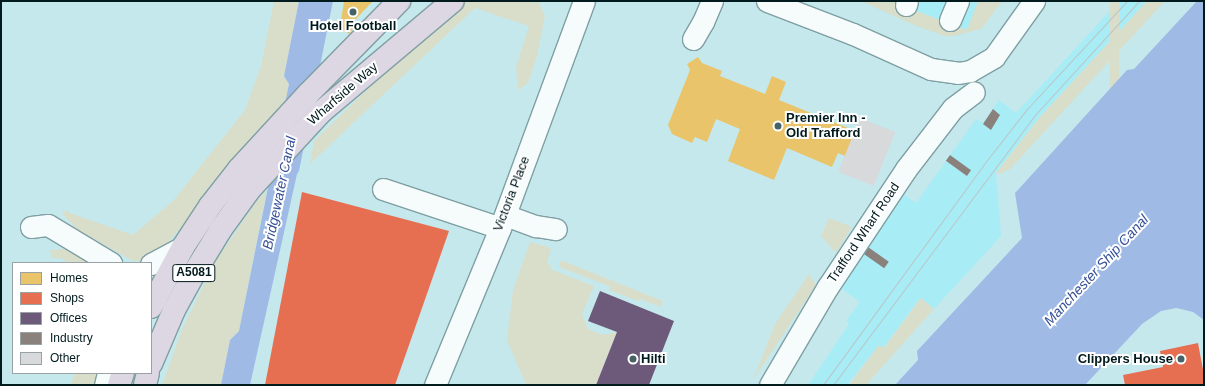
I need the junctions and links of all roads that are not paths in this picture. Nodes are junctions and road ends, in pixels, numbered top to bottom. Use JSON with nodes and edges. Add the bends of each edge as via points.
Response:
{"nodes":[{"id":1,"x":399,"y":1,"type":"edge"},
{"id":2,"x":453,"y":1,"type":"edge"},
{"id":3,"x":584,"y":1,"type":"edge"},
{"id":4,"x":712,"y":1,"type":"edge"},
{"id":5,"x":958,"y":1,"type":"edge"},
{"id":6,"x":1034,"y":1,"type":"edge"},
{"id":7,"x":771,"y":2,"type":"edge"},
{"id":8,"x":807,"y":8,"type":"edge"},
{"id":9,"x":950,"y":20,"type":"dead end"},
{"id":10,"x":693,"y":39,"type":"dead end"},
{"id":11,"x":974,"y":92,"type":"dead end"},
{"id":12,"x":383,"y":189,"type":"dead end"},
{"id":13,"x":502,"y":221,"type":"junction"},
{"id":14,"x":31,"y":227,"type":"dead end"},
{"id":15,"x":556,"y":229,"type":"dead end"},
{"id":16,"x":183,"y":247,"type":"junction"},
{"id":17,"x":109,"y":262,"type":"edge"},
{"id":18,"x":152,"y":263,"type":"edge"},
{"id":19,"x":152,"y":304,"type":"edge"},
{"id":20,"x":152,"y":362,"type":"edge"},
{"id":21,"x":108,"y":374,"type":"edge"},
{"id":22,"x":123,"y":374,"type":"edge"},
{"id":23,"x":148,"y":374,"type":"edge"},
{"id":24,"x":105,"y":385,"type":"edge"},
{"id":25,"x":119,"y":385,"type":"edge"},
{"id":26,"x":145,"y":385,"type":"edge"},
{"id":27,"x":436,"y":385,"type":"edge"},
{"id":28,"x":770,"y":385,"type":"edge"}],
"edges":[{"from":1,"to":16,"type":"highway","name":"Wharfside Way","number":"A5081","via":[[239,169]]},
{"from":2,"to":20,"type":"highway","name":"Wharfside Way","number":"A5081","via":[[321,112],[250,189],[196,270],[174,310]]},
{"from":3,"to":13,"type":"street","name":"Victoria Place"},
{"from":4,"to":10,"type":"street"},
{"from":5,"to":9,"type":"street"},
{"from":6,"to":8,"type":"street","via":[[998,52],[985,64],[958,73],[931,69],[853,34]]},
{"from":7,"to":8,"type":"street"},
{"from":11,"to":28,"type":"street","name":"Trafford Wharf Road","via":[[953,108],[906,169],[827,288]]},
{"from":12,"to":13,"type":"street"},
{"from":13,"to":15,"type":"street"},
{"from":13,"to":27,"type":"street","name":"Victoria Place"},
{"from":14,"to":17,"type":"street","via":[[48,225]]},
{"from":16,"to":18,"type":"street"},
{"from":16,"to":19,"type":"highway","name":"Wharfside Way","number":"A5081"},
{"from":21,"to":24,"type":"street"},
{"from":22,"to":25,"type":"highway"},
{"from":23,"to":26,"type":"highway"}]}
